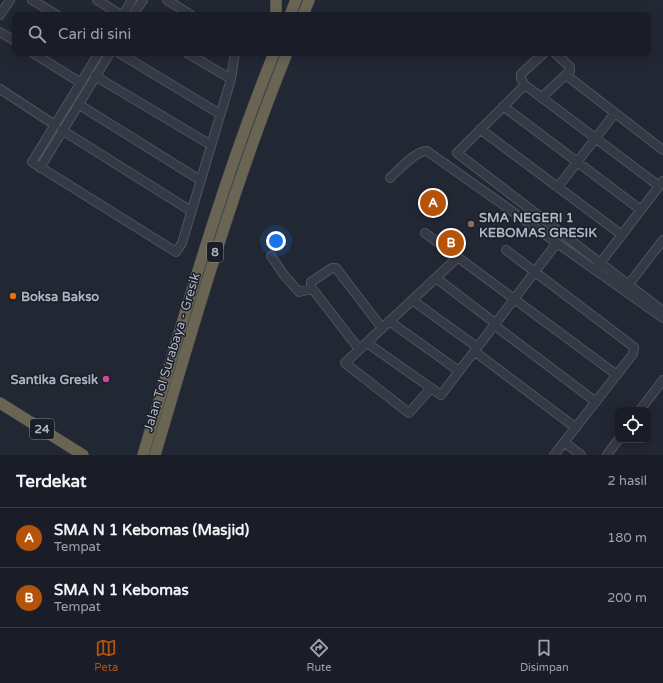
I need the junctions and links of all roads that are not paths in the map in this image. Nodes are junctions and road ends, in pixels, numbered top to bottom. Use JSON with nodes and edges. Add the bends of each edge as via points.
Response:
{"nodes":[{"id":1,"x":10,"y":0,"type":"edge"},
{"id":2,"x":32,"y":0,"type":"edge"},
{"id":3,"x":98,"y":0,"type":"edge"},
{"id":4,"x":132,"y":0,"type":"edge"},
{"id":5,"x":143,"y":0,"type":"edge"},
{"id":6,"x":167,"y":0,"type":"edge"},
{"id":7,"x":276,"y":0,"type":"edge"},
{"id":8,"x":296,"y":0,"type":"edge"},
{"id":9,"x":309,"y":0,"type":"edge"},
{"id":10,"x":52,"y":12,"type":"edge"},
{"id":11,"x":117,"y":12,"type":"edge"},
{"id":12,"x":124,"y":12,"type":"edge"},
{"id":13,"x":135,"y":12,"type":"edge"},
{"id":14,"x":186,"y":12,"type":"edge"},
{"id":15,"x":276,"y":12,"type":"edge"},
{"id":16,"x":291,"y":12,"type":"edge"},
{"id":17,"x":304,"y":12,"type":"edge"},
{"id":18,"x":0,"y":15,"type":"edge"},
{"id":19,"x":0,"y":32,"type":"edge"},
{"id":20,"x":12,"y":40,"type":"edge"},
{"id":21,"x":38,"y":56,"type":"edge"},
{"id":22,"x":97,"y":56,"type":"edge"},
{"id":23,"x":108,"y":56,"type":"edge"},
{"id":24,"x":124,"y":56,"type":"edge"},
{"id":25,"x":192,"y":56,"type":"edge"},
{"id":26,"x":235,"y":56,"type":"edge"},
{"id":27,"x":271,"y":56,"type":"edge"},
{"id":28,"x":273,"y":56,"type":"edge"},
{"id":29,"x":286,"y":56,"type":"edge"},
{"id":30,"x":541,"y":56,"type":"edge"},
{"id":31,"x":558,"y":56,"type":"edge"},
{"id":32,"x":269,"y":66,"type":"junction"},
{"id":33,"x":566,"y":75,"type":"junction"},
{"id":34,"x":95,"y":76,"type":"junction"},
{"id":35,"x":231,"y":79,"type":"junction"},
{"id":36,"x":81,"y":83,"type":"junction"},
{"id":37,"x":524,"y":85,"type":"junction"},
{"id":38,"x":0,"y":89,"type":"edge"},
{"id":39,"x":542,"y":97,"type":"junction"},
{"id":40,"x":78,"y":104,"type":"junction"},
{"id":41,"x":503,"y":106,"type":"junction"},
{"id":42,"x":615,"y":113,"type":"junction"},
{"id":43,"x":220,"y":114,"type":"junction"},
{"id":44,"x":58,"y":128,"type":"junction"},
{"id":45,"x":480,"y":129,"type":"junction"},
{"id":46,"x":596,"y":137,"type":"junction"},
{"id":47,"x":210,"y":145,"type":"junction"},
{"id":48,"x":663,"y":150,"type":"edge"},
{"id":49,"x":577,"y":162,"type":"junction"},
{"id":50,"x":40,"y":168,"type":"junction"},
{"id":51,"x":390,"y":178,"type":"dead end"},
{"id":52,"x":200,"y":180,"type":"junction"},
{"id":53,"x":661,"y":183,"type":"edge"},
{"id":54,"x":558,"y":187,"type":"junction"},
{"id":55,"x":641,"y":210,"type":"junction"},
{"id":56,"x":191,"y":211,"type":"junction"},
{"id":57,"x":425,"y":233,"type":"dead end"},
{"id":58,"x":622,"y":235,"type":"junction"},
{"id":59,"x":663,"y":240,"type":"edge"},
{"id":60,"x":556,"y":244,"type":"junction"},
{"id":61,"x":506,"y":250,"type":"dead end"},
{"id":62,"x":271,"y":256,"type":"dead end"},
{"id":63,"x":458,"y":257,"type":"junction"},
{"id":64,"x":598,"y":266,"type":"junction"},
{"id":65,"x":534,"y":271,"type":"junction"},
{"id":66,"x":436,"y":278,"type":"junction"},
{"id":67,"x":629,"y":284,"type":"junction"},
{"id":68,"x":312,"y":289,"type":"junction"},
{"id":69,"x":514,"y":298,"type":"junction"},
{"id":70,"x":412,"y":300,"type":"junction"},
{"id":71,"x":663,"y":311,"type":"edge"},
{"id":72,"x":663,"y":318,"type":"edge"},
{"id":73,"x":389,"y":321,"type":"junction"},
{"id":74,"x":495,"y":324,"type":"junction"},
{"id":75,"x":382,"y":328,"type":"junction"},
{"id":76,"x":367,"y":343,"type":"junction"},
{"id":77,"x":359,"y":349,"type":"junction"},
{"id":78,"x":475,"y":349,"type":"junction"},
{"id":79,"x":458,"y":371,"type":"junction"},
{"id":80,"x":617,"y":376,"type":"junction"},
{"id":81,"x":663,"y":380,"type":"edge"},
{"id":82,"x":430,"y":389,"type":"junction"},
{"id":83,"x":596,"y":402,"type":"junction"},
{"id":84,"x":0,"y":404,"type":"edge"},
{"id":85,"x":642,"y":407,"type":"edge"},
{"id":86,"x":0,"y":411,"type":"edge"},
{"id":87,"x":576,"y":428,"type":"junction"},
{"id":88,"x":564,"y":442,"type":"junction"},
{"id":89,"x":616,"y":443,"type":"edge"},
{"id":90,"x":70,"y":455,"type":"edge"},
{"id":91,"x":83,"y":455,"type":"edge"},
{"id":92,"x":143,"y":455,"type":"edge"},
{"id":93,"x":155,"y":455,"type":"edge"},
{"id":94,"x":554,"y":455,"type":"edge"},
{"id":95,"x":581,"y":455,"type":"edge"},
{"id":96,"x":607,"y":455,"type":"edge"}],
"edges":[{"from":1,"to":18,"type":"street"},
{"from":2,"to":10,"type":"street"},
{"from":3,"to":11,"type":"street"},
{"from":4,"to":12,"type":"street"},
{"from":5,"to":13,"type":"street"},
{"from":6,"to":14,"type":"street"},
{"from":7,"to":15,"type":"highway"},
{"from":8,"to":16,"type":"highway"},
{"from":9,"to":17,"type":"highway"},
{"from":19,"to":20,"type":"street"},
{"from":21,"to":36,"type":"street"},
{"from":22,"to":36,"type":"street"},
{"from":23,"to":34,"type":"street"},
{"from":24,"to":43,"type":"street"},
{"from":25,"to":35,"type":"street"},
{"from":26,"to":35,"type":"street"},
{"from":27,"to":32,"type":"highway"},
{"from":28,"to":32,"type":"highway","name":"Jalan Tol Surabaya - Gresik","number":"8"},
{"from":29,"to":93,"type":"highway","name":"Jalan Tol Surabaya - Gresik","number":"8","via":[[244,166],[217,248]]},
{"from":30,"to":37,"type":"street","via":[[521,74]]},
{"from":31,"to":33,"type":"street","via":[[570,68]]},
{"from":32,"to":92,"type":"highway","name":"Jalan Tol Surabaya - Gresik","number":"8","via":[[209,236]]},
{"from":33,"to":39,"type":"street"},
{"from":33,"to":42,"type":"street"},
{"from":34,"to":40,"type":"street"},
{"from":34,"to":47,"type":"street"},
{"from":35,"to":43,"type":"street"},
{"from":36,"to":44,"type":"street"},
{"from":37,"to":39,"type":"street"},
{"from":37,"to":41,"type":"street"},
{"from":38,"to":44,"type":"street"},
{"from":39,"to":46,"type":"street"},
{"from":40,"to":44,"type":"street"},
{"from":40,"to":52,"type":"street"},
{"from":41,"to":45,"type":"street"},
{"from":41,"to":49,"type":"street"},
{"from":42,"to":46,"type":"street"},
{"from":42,"to":48,"type":"street"},
{"from":43,"to":47,"type":"street"},
{"from":44,"to":50,"type":"street"},
{"from":44,"to":50,"type":"street","via":[[32,162]]},
{"from":44,"to":56,"type":"street"},
{"from":45,"to":54,"type":"street"},
{"from":45,"to":64,"type":"street","via":[[457,153]]},
{"from":46,"to":49,"type":"street"},
{"from":46,"to":53,"type":"street"},
{"from":47,"to":52,"type":"street"},
{"from":49,"to":54,"type":"street"},
{"from":49,"to":55,"type":"street"},
{"from":50,"to":56,"type":"street","via":[[175,252],[182,243]]},
{"from":51,"to":60,"type":"street","via":[[422,150],[427,151]]},
{"from":52,"to":56,"type":"street"},
{"from":53,"to":55,"type":"street"},
{"from":54,"to":58,"type":"street"},
{"from":55,"to":58,"type":"street"},
{"from":57,"to":63,"type":"street"},
{"from":58,"to":64,"type":"street"},
{"from":59,"to":67,"type":"street"},
{"from":60,"to":64,"type":"street"},
{"from":60,"to":65,"type":"street"},
{"from":61,"to":65,"type":"street"},
{"from":62,"to":68,"type":"street","via":[[299,292]]},
{"from":63,"to":66,"type":"street"},
{"from":63,"to":69,"type":"street"},
{"from":64,"to":67,"type":"street"},
{"from":64,"to":72,"type":"street"},
{"from":65,"to":69,"type":"street"},
{"from":65,"to":80,"type":"street","via":[[634,347],[634,354]]},
{"from":66,"to":70,"type":"street"},
{"from":66,"to":74,"type":"street"},
{"from":67,"to":71,"type":"street"},
{"from":68,"to":75,"type":"street","via":[[311,282],[334,267]]},
{"from":68,"to":77,"type":"street"},
{"from":69,"to":74,"type":"street"},
{"from":69,"to":80,"type":"street"},
{"from":70,"to":73,"type":"street"},
{"from":70,"to":78,"type":"street"},
{"from":73,"to":75,"type":"street"},
{"from":73,"to":79,"type":"street"},
{"from":74,"to":78,"type":"street"},
{"from":74,"to":83,"type":"street"},
{"from":75,"to":76,"type":"street"},
{"from":76,"to":77,"type":"street"},
{"from":76,"to":82,"type":"street"},
{"from":77,"to":82,"type":"street","via":[[346,361],[346,365],[409,413]]},
{"from":78,"to":79,"type":"street"},
{"from":78,"to":87,"type":"street"},
{"from":79,"to":82,"type":"street","via":[[441,395]]},
{"from":80,"to":83,"type":"street"},
{"from":81,"to":85,"type":"street"},
{"from":83,"to":87,"type":"street"},
{"from":84,"to":91,"type":"highway","number":"24"},
{"from":86,"to":90,"type":"highway","number":"24"},
{"from":87,"to":88,"type":"street"},
{"from":88,"to":94,"type":"street"},
{"from":88,"to":95,"type":"street"},
{"from":89,"to":96,"type":"street"}]}
